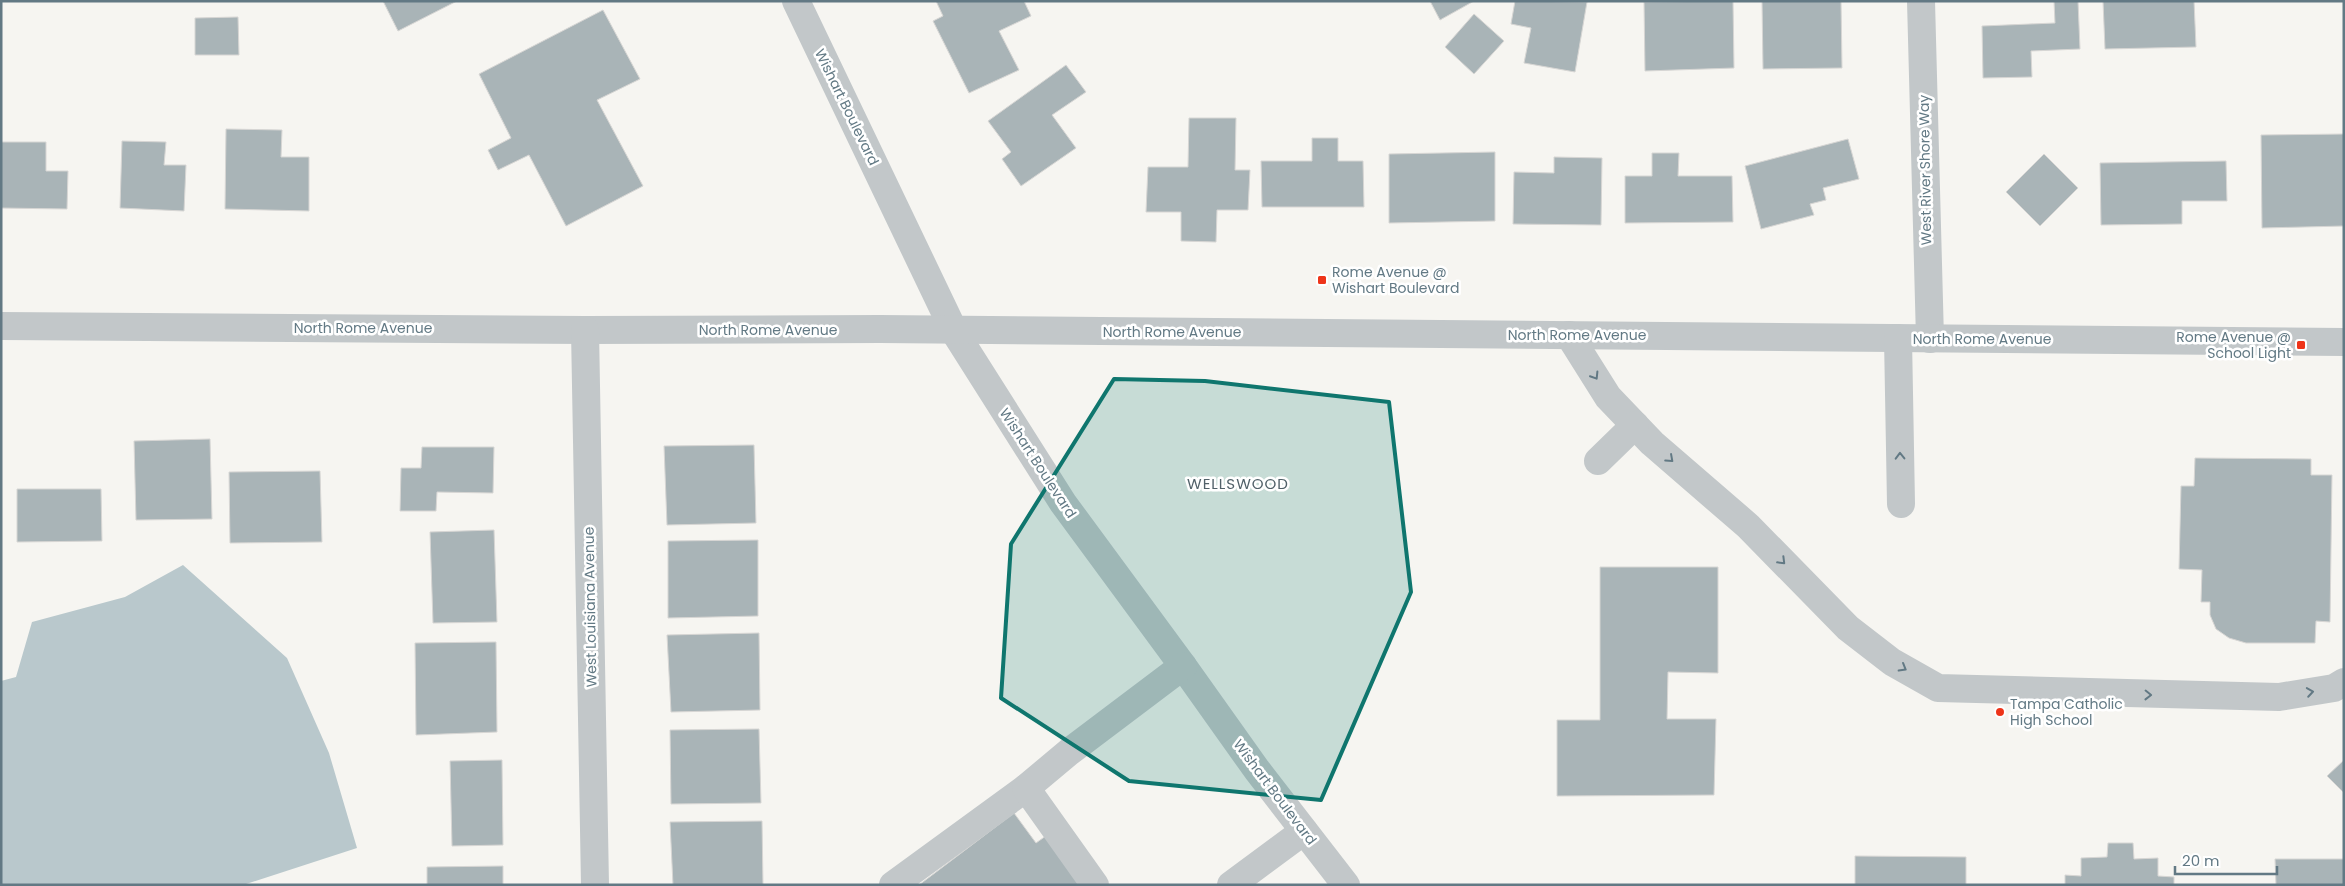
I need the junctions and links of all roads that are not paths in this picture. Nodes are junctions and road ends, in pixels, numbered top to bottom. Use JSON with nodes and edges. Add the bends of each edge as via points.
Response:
{"nodes":[{"id":1,"x":796,"y":1,"type":"edge"},
{"id":2,"x":1921,"y":1,"type":"edge"},
{"id":3,"x":1,"y":326,"type":"edge"},
{"id":4,"x":585,"y":330,"type":"junction"},
{"id":5,"x":954,"y":331,"type":"junction"},
{"id":6,"x":1570,"y":335,"type":"junction"},
{"id":7,"x":1898,"y":338,"type":"junction"},
{"id":8,"x":1930,"y":339,"type":"junction"},
{"id":9,"x":2344,"y":342,"type":"edge"},
{"id":10,"x":1635,"y":425,"type":"junction"},
{"id":11,"x":1598,"y":461,"type":"dead end"},
{"id":12,"x":1901,"y":504,"type":"dead end"},
{"id":13,"x":1184,"y":666,"type":"junction"},
{"id":14,"x":2344,"y":682,"type":"edge"},
{"id":15,"x":1026,"y":788,"type":"junction"},
{"id":16,"x":1304,"y":831,"type":"junction"},
{"id":17,"x":595,"y":885,"type":"edge"},
{"id":18,"x":893,"y":885,"type":"edge"},
{"id":19,"x":1095,"y":885,"type":"edge"},
{"id":20,"x":1231,"y":885,"type":"edge"},
{"id":21,"x":1346,"y":885,"type":"edge"}],
"edges":[{"from":1,"to":5,"type":"street","name":"Wishart Boulevard"},
{"from":2,"to":8,"type":"street","name":"West River Shore Way"},
{"from":3,"to":4,"type":"street","name":"North Rome Avenue"},
{"from":4,"to":5,"type":"street","name":"North Rome Avenue"},
{"from":4,"to":17,"type":"street","name":"West Louisiana Avenue"},
{"from":5,"to":6,"type":"street","name":"North Rome Avenue"},
{"from":5,"to":13,"type":"street","name":"Wishart Boulevard","via":[[1063,503]]},
{"from":6,"to":7,"type":"street","name":"North Rome Avenue"},
{"from":6,"to":10,"type":"street","one_way":true,"via":[[1608,397]]},
{"from":7,"to":8,"type":"street","name":"North Rome Avenue"},
{"from":12,"to":7,"type":"street","one_way":true},
{"from":8,"to":9,"type":"street","name":"North Rome Avenue"},
{"from":10,"to":11,"type":"street"},
{"from":10,"to":14,"type":"street","one_way":true,"via":[[1748,526],[1848,628],[1892,662],[1938,688],[2081,694],[2279,696],[2334,688]]},
{"from":13,"to":15,"type":"street"},
{"from":13,"to":16,"type":"street","name":"Wishart Boulevard"},
{"from":15,"to":18,"type":"street"},
{"from":15,"to":19,"type":"street"},
{"from":16,"to":20,"type":"street"},
{"from":16,"to":21,"type":"street","name":"Wishart Boulevard"}]}
